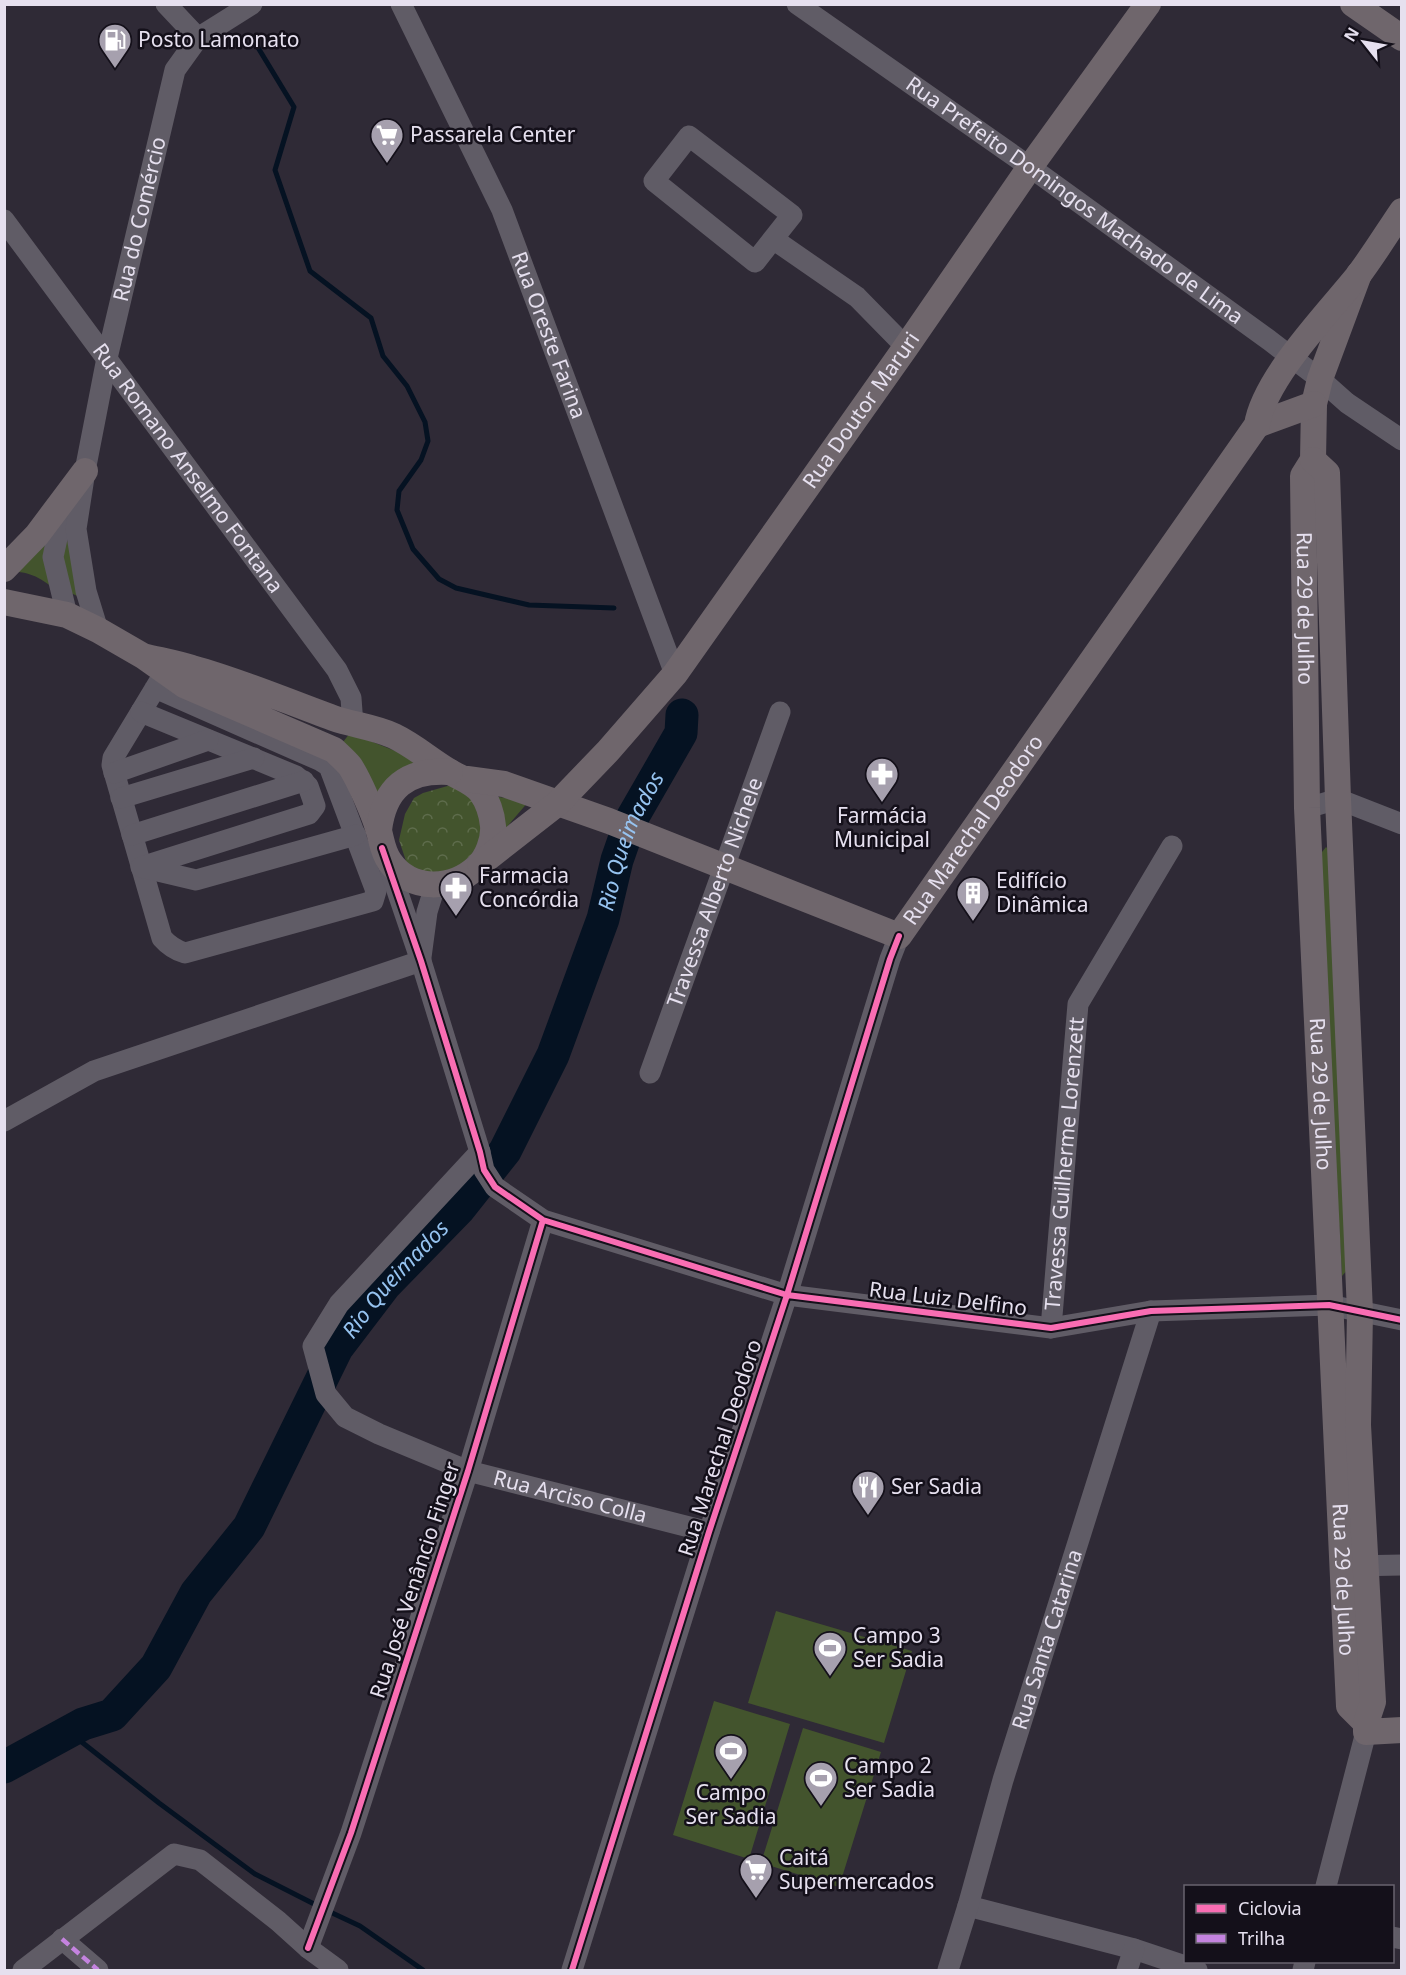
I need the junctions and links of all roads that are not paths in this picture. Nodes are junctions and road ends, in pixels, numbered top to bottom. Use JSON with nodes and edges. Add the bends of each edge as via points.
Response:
{"nodes":[{"id":1,"x":166,"y":4,"type":"edge"},
{"id":2,"x":252,"y":4,"type":"edge"},
{"id":3,"x":401,"y":4,"type":"edge"},
{"id":4,"x":797,"y":4,"type":"edge"},
{"id":5,"x":1148,"y":4,"type":"edge"},
{"id":6,"x":1353,"y":4,"type":"edge"},
{"id":7,"x":198,"y":38,"type":"junction"},
{"id":8,"x":1401,"y":38,"type":"edge"},
{"id":9,"x":1030,"y":167,"type":"junction"},
{"id":10,"x":1401,"y":212,"type":"edge"},
{"id":11,"x":4,"y":220,"type":"edge"},
{"id":12,"x":773,"y":239,"type":"junction"},
{"id":13,"x":1359,"y":274,"type":"junction"},
{"id":14,"x":906,"y":347,"type":"junction"},
{"id":15,"x":107,"y":357,"type":"junction"},
{"id":16,"x":1291,"y":358,"type":"junction"},
{"id":17,"x":1320,"y":379,"type":"junction"},
{"id":18,"x":1347,"y":403,"type":"junction"},
{"id":19,"x":1314,"y":404,"type":"junction"},
{"id":20,"x":1257,"y":425,"type":"junction"},
{"id":21,"x":1401,"y":440,"type":"edge"},
{"id":22,"x":1313,"y":460,"type":"junction"},
{"id":23,"x":85,"y":471,"type":"junction"},
{"id":24,"x":4,"y":569,"type":"edge"},
{"id":25,"x":4,"y":602,"type":"edge"},
{"id":26,"x":67,"y":615,"type":"junction"},
{"id":27,"x":98,"y":630,"type":"junction"},
{"id":28,"x":143,"y":656,"type":"junction"},
{"id":29,"x":675,"y":674,"type":"junction"},
{"id":30,"x":160,"y":680,"type":"junction"},
{"id":31,"x":141,"y":712,"type":"junction"},
{"id":32,"x":780,"y":712,"type":"dead end"},
{"id":33,"x":353,"y":725,"type":"junction"},
{"id":34,"x":208,"y":740,"type":"junction"},
{"id":35,"x":334,"y":750,"type":"junction"},
{"id":36,"x":254,"y":758,"type":"junction"},
{"id":37,"x":114,"y":773,"type":"junction"},
{"id":38,"x":458,"y":776,"type":"junction"},
{"id":39,"x":304,"y":781,"type":"junction"},
{"id":40,"x":121,"y":798,"type":"junction"},
{"id":41,"x":1338,"y":799,"type":"junction"},
{"id":42,"x":558,"y":803,"type":"junction"},
{"id":43,"x":1307,"y":808,"type":"junction"},
{"id":44,"x":1401,"y":824,"type":"edge"},
{"id":45,"x":132,"y":835,"type":"junction"},
{"id":46,"x":372,"y":837,"type":"junction"},
{"id":47,"x":1172,"y":846,"type":"dead end"},
{"id":48,"x":480,"y":864,"type":"junction"},
{"id":49,"x":725,"y":866,"type":"junction"},
{"id":50,"x":141,"y":867,"type":"junction"},
{"id":51,"x":435,"y":886,"type":"junction"},
{"id":52,"x":899,"y":936,"type":"junction"},
{"id":53,"x":421,"y":961,"type":"junction"},
{"id":54,"x":650,"y":1073,"type":"dead end"},
{"id":55,"x":4,"y":1121,"type":"edge"},
{"id":56,"x":486,"y":1170,"type":"junction"},
{"id":57,"x":543,"y":1220,"type":"junction"},
{"id":58,"x":787,"y":1295,"type":"junction"},
{"id":59,"x":1329,"y":1305,"type":"junction"},
{"id":60,"x":1152,"y":1311,"type":"junction"},
{"id":61,"x":1360,"y":1312,"type":"junction"},
{"id":62,"x":1401,"y":1320,"type":"edge"},
{"id":63,"x":1052,"y":1328,"type":"junction"},
{"id":64,"x":468,"y":1472,"type":"junction"},
{"id":65,"x":709,"y":1532,"type":"junction"},
{"id":66,"x":1401,"y":1565,"type":"edge"},
{"id":67,"x":1354,"y":1566,"type":"junction"},
{"id":68,"x":1366,"y":1728,"type":"junction"},
{"id":69,"x":1401,"y":1730,"type":"edge"},
{"id":70,"x":1327,"y":1885,"type":"edge"},
{"id":71,"x":968,"y":1906,"type":"junction"},
{"id":72,"x":62,"y":1939,"type":"junction"},
{"id":73,"x":308,"y":1948,"type":"junction"},
{"id":74,"x":1134,"y":1948,"type":"junction"},
{"id":75,"x":23,"y":1971,"type":"edge"},
{"id":76,"x":98,"y":1971,"type":"edge"},
{"id":77,"x":338,"y":1971,"type":"edge"},
{"id":78,"x":572,"y":1971,"type":"edge"},
{"id":79,"x":948,"y":1971,"type":"edge"},
{"id":80,"x":1127,"y":1971,"type":"edge"},
{"id":81,"x":1197,"y":1971,"type":"edge"}],
"edges":[{"from":1,"to":7,"type":"street"},
{"from":2,"to":7,"type":"street","name":"Rua do Comércio"},
{"from":3,"to":29,"type":"street","name":"Rua Oreste Farina","via":[[502,210]]},
{"from":4,"to":9,"type":"street","name":"Rua Prefeito Domingos Machado de Lima"},
{"from":5,"to":9,"type":"main road","name":"Rua Doutor Maruri"},
{"from":6,"to":8,"type":"main road"},
{"from":7,"to":15,"type":"street","name":"Rua do Comércio","via":[[175,70]]},
{"from":9,"to":14,"type":"main road","name":"Rua Doutor Maruri"},
{"from":9,"to":16,"type":"street","name":"Rua Prefeito Domingos Machado de Lima"},
{"from":10,"to":13,"type":"main road","name":"Rua Marechal Deodoro"},
{"from":11,"to":15,"type":"street","name":"Rua Romano Anselmo Fontana"},
{"from":12,"to":12,"type":"street","via":[[792,215],[689,136],[654,181],[755,262]]},
{"from":12,"to":14,"type":"street","via":[[857,297]]},
{"from":13,"to":16,"type":"main road","name":"Rua Marechal Deodoro"},
{"from":13,"to":17,"type":"main road","name":"Rua Marechal Deodoro"},
{"from":14,"to":29,"type":"main road","name":"Rua Doutor Maruri"},
{"from":15,"to":23,"type":"street","name":"Rua do Comércio"},
{"from":15,"to":33,"type":"street","name":"Rua Romano Anselmo Fontana","via":[[337,670],[351,698]]},
{"from":16,"to":17,"type":"street","name":"Rua Prefeito Domingos Machado de Lima"},
{"from":16,"to":20,"type":"main road","name":"Rua Marechal Deodoro","via":[[1259,410]]},
{"from":17,"to":18,"type":"street","name":"Rua Prefeito Domingos Machado de Lima"},
{"from":17,"to":19,"type":"main road","name":"Rua Marechal Deodoro"},
{"from":18,"to":19,"type":"street"},
{"from":18,"to":21,"type":"street","name":"Rua Prefeito Domingos Machado de Lima"},
{"from":19,"to":20,"type":"main road"},
{"from":19,"to":22,"type":"main road","name":"Rua 29 de Julho"},
{"from":20,"to":52,"type":"main road","name":"Rua Marechal Deodoro"},
{"from":22,"to":41,"type":"main road","name":"Rua 29 de Julho","via":[[1328,473]]},
{"from":22,"to":43,"type":"main road","name":"Rua 29 de Julho","via":[[1303,476]]},
{"from":23,"to":24,"type":"main road","via":[[37,535]]},
{"from":23,"to":26,"type":"street","via":[[62,515],[53,557]]},
{"from":23,"to":27,"type":"street","via":[[76,529],[86,591]]},
{"from":25,"to":26,"type":"main road"},
{"from":26,"to":27,"type":"main road"},
{"from":27,"to":28,"type":"main road"},
{"from":28,"to":30,"type":"main road"},
{"from":28,"to":33,"type":"main road","via":[[192,668]]},
{"from":29,"to":42,"type":"main road","name":"Rua Doutor Maruri"},
{"from":30,"to":31,"type":"street"},
{"from":30,"to":35,"type":"main road","via":[[184,685]]},
{"from":30,"to":46,"type":"street","via":[[329,766]]},
{"from":31,"to":34,"type":"street"},
{"from":31,"to":37,"type":"street","via":[[113,758]]},
{"from":32,"to":49,"type":"street","name":"Travessa Alberto Nichele"},
{"from":33,"to":35,"type":"main road"},
{"from":33,"to":38,"type":"main road","via":[[395,737]]},
{"from":34,"to":36,"type":"street"},
{"from":34,"to":37,"type":"street"},
{"from":35,"to":46,"type":"main road","via":[[350,766]]},
{"from":36,"to":39,"type":"street"},
{"from":36,"to":40,"type":"street"},
{"from":37,"to":40,"type":"street"},
{"from":38,"to":42,"type":"main road","via":[[504,784]]},
{"from":38,"to":46,"type":"main road","via":[[432,771],[400,783],[388,796]]},
{"from":38,"to":48,"type":"main road","via":[[481,792],[490,809],[490,847]]},
{"from":39,"to":45,"type":"street"},
{"from":39,"to":50,"type":"street","via":[[315,806],[309,814]]},
{"from":40,"to":45,"type":"street"},
{"from":41,"to":43,"type":"street"},
{"from":41,"to":44,"type":"street"},
{"from":41,"to":61,"type":"main road","name":"Rua 29 de Julho"},
{"from":42,"to":48,"type":"main road","name":"Rua Doutor Maruri"},
{"from":42,"to":49,"type":"main road"},
{"from":43,"to":59,"type":"main road","name":"Rua 29 de Julho"},
{"from":45,"to":50,"type":"street"},
{"from":46,"to":50,"type":"street","via":[[196,880]]},
{"from":46,"to":50,"type":"street","via":[[376,891],[373,901],[185,953],[162,938]]},
{"from":46,"to":51,"type":"main road","via":[[403,875]]},
{"from":46,"to":53,"type":"street"},
{"from":47,"to":63,"type":"street","name":"Travessa Guilherme Lorenzett","via":[[1078,1004]]},
{"from":48,"to":51,"type":"main road","via":[[468,876]]},
{"from":49,"to":52,"type":"main road"},
{"from":49,"to":54,"type":"street","name":"Travessa Alberto Nichele"},
{"from":51,"to":53,"type":"street","via":[[427,912]]},
{"from":52,"to":58,"type":"street","name":"Rua Marechal Deodoro"},
{"from":53,"to":55,"type":"street","via":[[93,1071]]},
{"from":53,"to":56,"type":"street"},
{"from":56,"to":57,"type":"street","name":"Rua Luiz Delfino"},
{"from":56,"to":64,"type":"street","name":"Rua Arciso Colla","via":[[339,1304],[313,1346],[326,1394],[345,1417]]},
{"from":57,"to":58,"type":"street","name":"Rua Luiz Delfino"},
{"from":57,"to":64,"type":"street","name":"Rua José Venâncio Finger"},
{"from":58,"to":63,"type":"street","name":"Rua Luiz Delfino"},
{"from":58,"to":65,"type":"street","name":"Rua Marechal Deodoro"},
{"from":59,"to":60,"type":"street","name":"Rua Luiz Delfino"},
{"from":59,"to":61,"type":"street","name":"Rua Luiz Delfino"},
{"from":59,"to":67,"type":"main road","name":"Rua 29 de Julho"},
{"from":60,"to":63,"type":"street","name":"Rua Luiz Delfino"},
{"from":60,"to":71,"type":"street","name":"Rua Santa Catarina","via":[[1003,1780]]},
{"from":61,"to":62,"type":"street","name":"Rua Luiz Delfino"},
{"from":61,"to":67,"type":"main road","name":"Rua 29 de Julho"},
{"from":64,"to":65,"type":"street","name":"Rua Arciso Colla"},
{"from":64,"to":73,"type":"street","name":"Rua José Venâncio Finger","via":[[351,1833]]},
{"from":65,"to":78,"type":"street","name":"Rua Marechal Deodoro"},
{"from":66,"to":67,"type":"street"},
{"from":67,"to":68,"type":"main road","name":"Rua 29 de Julho","via":[[1373,1702]]},
{"from":68,"to":69,"type":"main road"},
{"from":68,"to":70,"type":"street","name":"Rua 29 de Julho"},
{"from":71,"to":74,"type":"street"},
{"from":71,"to":79,"type":"street","name":"Rua Santa Catarina"},
{"from":72,"to":73,"type":"street","via":[[174,1854],[200,1860]]},
{"from":72,"to":75,"type":"street"},
{"from":72,"to":76,"type":"street"},
{"from":73,"to":77,"type":"street"},
{"from":74,"to":80,"type":"street"},
{"from":74,"to":81,"type":"street"}]}
